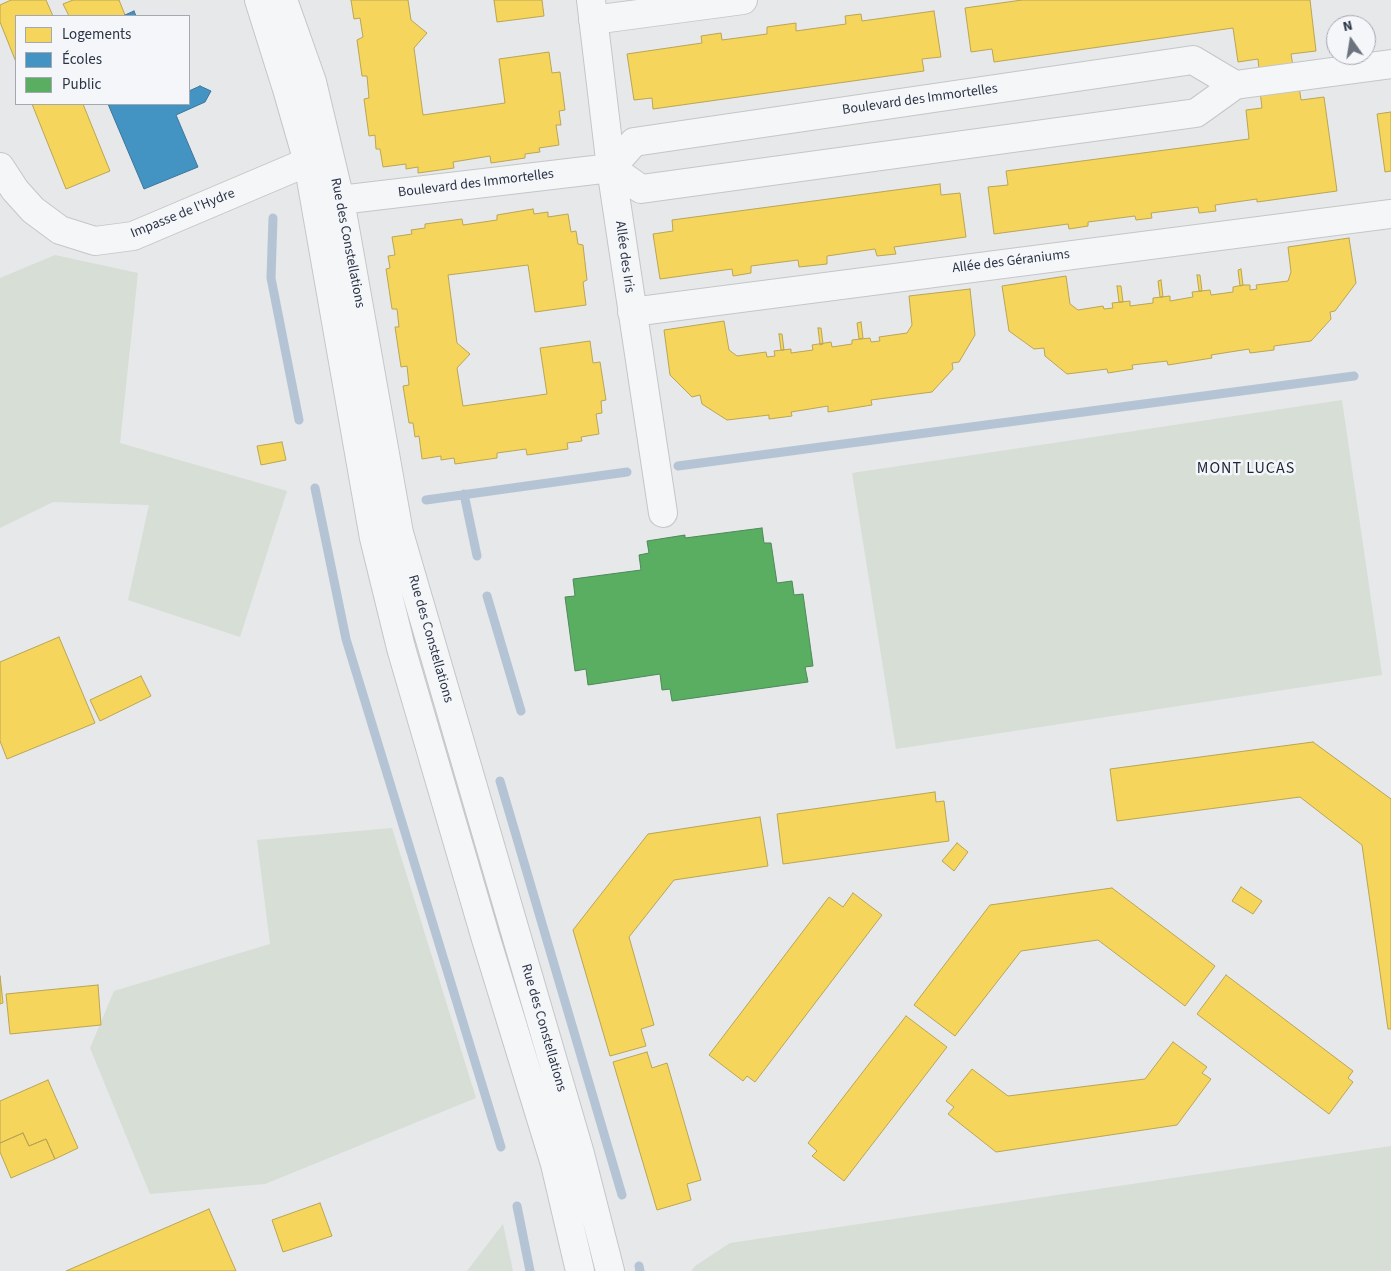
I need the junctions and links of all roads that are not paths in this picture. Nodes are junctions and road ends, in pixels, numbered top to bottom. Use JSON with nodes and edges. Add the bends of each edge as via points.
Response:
{"nodes":[{"id":1,"x":259,"y":0,"type":"edge"},
{"id":2,"x":283,"y":0,"type":"edge"},
{"id":3,"x":743,"y":0,"type":"edge"},
{"id":4,"x":592,"y":10,"type":"edge"},
{"id":5,"x":1391,"y":64,"type":"edge"},
{"id":6,"x":1235,"y":85,"type":"junction"},
{"id":7,"x":319,"y":158,"type":"junction"},
{"id":8,"x":0,"y":166,"type":"edge"},
{"id":9,"x":611,"y":168,"type":"junction"},
{"id":10,"x":340,"y":200,"type":"junction"},
{"id":11,"x":1391,"y":214,"type":"edge"},
{"id":12,"x":632,"y":312,"type":"junction"},
{"id":13,"x":663,"y":513,"type":"dead end"},
{"id":14,"x":580,"y":1271,"type":"edge"},
{"id":15,"x":610,"y":1271,"type":"edge"}],
"edges":[{"from":1,"to":7,"type":"street","via":[[287,89]]},
{"from":2,"to":7,"type":"street","name":"Rue des Constellations","via":[[312,82]]},
{"from":3,"to":4,"type":"street"},
{"from":4,"to":9,"type":"street","name":"Allée des Iris"},
{"from":5,"to":6,"type":"street"},
{"from":6,"to":9,"type":"street","via":[[1196,113],[641,189]]},
{"from":6,"to":9,"type":"street","name":"Boulevard des Immortelles","via":[[1193,60],[634,142]]},
{"from":7,"to":8,"type":"street","name":"Impasse de l'Hydre","via":[[134,236],[95,241],[60,230],[33,210]]},
{"from":7,"to":10,"type":"street","name":"Rue des Constellations"},
{"from":7,"to":14,"type":"street","via":[[374,538],[421,718],[556,1164]]},
{"from":9,"to":10,"type":"street","name":"Boulevard des Immortelles"},
{"from":9,"to":12,"type":"street","name":"Allée des Iris"},
{"from":10,"to":15,"type":"street","name":"Rue des Constellations","via":[[399,533],[580,1154]]},
{"from":11,"to":12,"type":"street","name":"Allée des Géraniums"},
{"from":12,"to":13,"type":"street","name":"Allée des Iris"}]}
